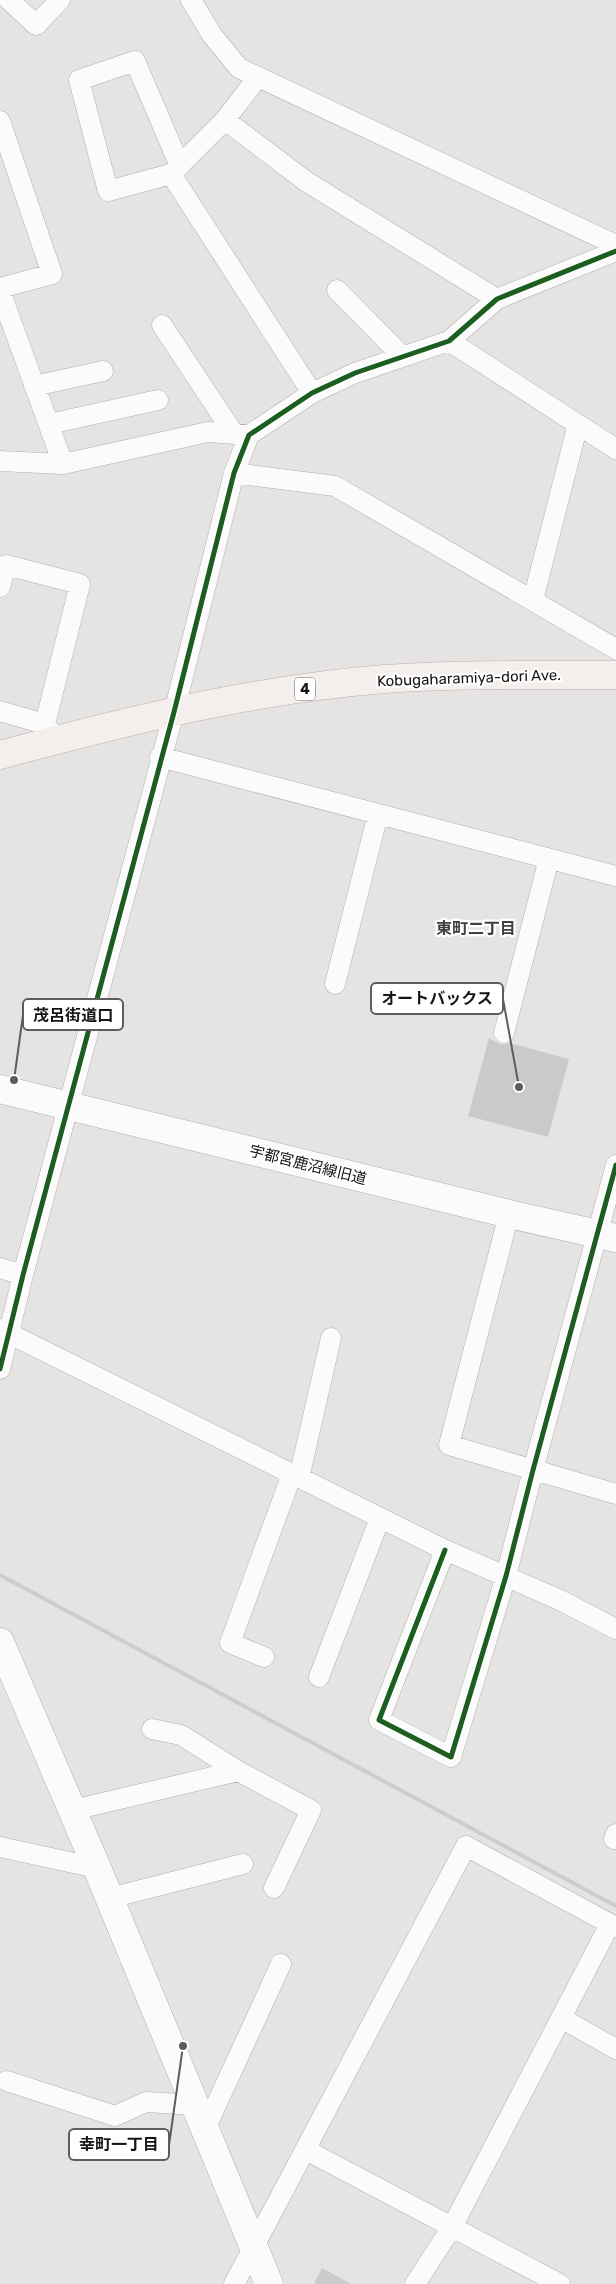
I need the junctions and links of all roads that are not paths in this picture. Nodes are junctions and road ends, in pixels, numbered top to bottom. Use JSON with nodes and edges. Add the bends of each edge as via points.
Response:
{"nodes":[{"id":1,"x":9,"y":0,"type":"edge"},
{"id":2,"x":60,"y":0,"type":"edge"},
{"id":3,"x":192,"y":0,"type":"edge"},
{"id":4,"x":258,"y":77,"type":"junction"},
{"id":5,"x":225,"y":120,"type":"junction"},
{"id":6,"x":0,"y":121,"type":"edge"},
{"id":7,"x":175,"y":170,"type":"junction"},
{"id":8,"x":616,"y":244,"type":"edge"},
{"id":9,"x":616,"y":251,"type":"edge"},
{"id":10,"x":337,"y":290,"type":"dead end"},
{"id":11,"x":1,"y":296,"type":"edge"},
{"id":12,"x":497,"y":299,"type":"junction"},
{"id":13,"x":162,"y":325,"type":"dead end"},
{"id":14,"x":448,"y":341,"type":"junction"},
{"id":15,"x":402,"y":356,"type":"junction"},
{"id":16,"x":103,"y":372,"type":"dead end"},
{"id":17,"x":34,"y":386,"type":"junction"},
{"id":18,"x":312,"y":393,"type":"junction"},
{"id":19,"x":158,"y":400,"type":"dead end"},
{"id":20,"x":49,"y":424,"type":"junction"},
{"id":21,"x":578,"y":424,"type":"junction"},
{"id":22,"x":242,"y":435,"type":"junction"},
{"id":23,"x":616,"y":449,"type":"edge"},
{"id":24,"x":0,"y":461,"type":"edge"},
{"id":25,"x":63,"y":464,"type":"junction"},
{"id":26,"x":234,"y":473,"type":"junction"},
{"id":27,"x":0,"y":587,"type":"edge"},
{"id":28,"x":533,"y":600,"type":"junction"},
{"id":29,"x":616,"y":649,"type":"edge"},
{"id":30,"x":616,"y":675,"type":"edge"},
{"id":31,"x":0,"y":711,"type":"edge"},
{"id":32,"x":174,"y":712,"type":"junction"},
{"id":33,"x":51,"y":732,"type":"junction"},
{"id":34,"x":0,"y":755,"type":"edge"},
{"id":35,"x":160,"y":757,"type":"junction"},
{"id":36,"x":378,"y":814,"type":"junction"},
{"id":37,"x":549,"y":859,"type":"junction"},
{"id":38,"x":616,"y":876,"type":"edge"},
{"id":39,"x":335,"y":984,"type":"dead end"},
{"id":40,"x":504,"y":1033,"type":"dead end"},
{"id":41,"x":0,"y":1089,"type":"edge"},
{"id":42,"x":69,"y":1106,"type":"junction"},
{"id":43,"x":616,"y":1165,"type":"edge"},
{"id":44,"x":509,"y":1214,"type":"junction"},
{"id":45,"x":607,"y":1236,"type":"edge"},
{"id":46,"x":0,"y":1268,"type":"edge"},
{"id":47,"x":23,"y":1275,"type":"junction"},
{"id":48,"x":5,"y":1331,"type":"edge"},
{"id":49,"x":331,"y":1338,"type":"dead end"},
{"id":50,"x":0,"y":1369,"type":"edge"},
{"id":51,"x":533,"y":1470,"type":"junction"},
{"id":52,"x":295,"y":1476,"type":"junction"},
{"id":53,"x":616,"y":1494,"type":"edge"},
{"id":54,"x":380,"y":1518,"type":"junction"},
{"id":55,"x":445,"y":1550,"type":"junction"},
{"id":56,"x":506,"y":1576,"type":"junction"},
{"id":57,"x":616,"y":1629,"type":"edge"},
{"id":58,"x":0,"y":1642,"type":"edge"},
{"id":59,"x":264,"y":1658,"type":"dead end"},
{"id":60,"x":319,"y":1677,"type":"dead end"},
{"id":61,"x":152,"y":1729,"type":"dead end"},
{"id":62,"x":238,"y":1770,"type":"junction"},
{"id":63,"x":73,"y":1810,"type":"junction"},
{"id":64,"x":0,"y":1847,"type":"edge"},
{"id":65,"x":243,"y":1864,"type":"dead end"},
{"id":66,"x":97,"y":1868,"type":"junction"},
{"id":67,"x":274,"y":1888,"type":"dead end"},
{"id":68,"x":110,"y":1898,"type":"junction"},
{"id":69,"x":613,"y":1925,"type":"edge"},
{"id":70,"x":281,"y":1964,"type":"dead end"},
{"id":71,"x":561,"y":2018,"type":"junction"},
{"id":72,"x":616,"y":2049,"type":"edge"},
{"id":73,"x":7,"y":2081,"type":"dead end"},
{"id":74,"x":201,"y":2116,"type":"junction"},
{"id":75,"x":306,"y":2150,"type":"junction"},
{"id":76,"x":452,"y":2227,"type":"junction"},
{"id":77,"x":253,"y":2245,"type":"junction"},
{"id":78,"x":234,"y":2284,"type":"edge"},
{"id":79,"x":270,"y":2284,"type":"edge"},
{"id":80,"x":415,"y":2284,"type":"edge"},
{"id":81,"x":560,"y":2284,"type":"edge"}],
"edges":[{"from":1,"to":2,"type":"street","via":[[36,24]]},
{"from":3,"to":4,"type":"street","via":[[212,35],[239,68]]},
{"from":4,"to":5,"type":"street"},
{"from":4,"to":8,"type":"street"},
{"from":5,"to":7,"type":"street"},
{"from":5,"to":12,"type":"street","via":[[307,182]]},
{"from":6,"to":11,"type":"street","via":[[52,274]]},
{"from":7,"to":7,"type":"street","via":[[108,192],[79,80],[135,61]]},
{"from":7,"to":18,"type":"street"},
{"from":9,"to":12,"type":"street"},
{"from":10,"to":15,"type":"street"},
{"from":11,"to":17,"type":"street"},
{"from":12,"to":14,"type":"street"},
{"from":13,"to":22,"type":"street"},
{"from":14,"to":15,"type":"street"},
{"from":14,"to":21,"type":"street"},
{"from":15,"to":18,"type":"street"},
{"from":16,"to":17,"type":"street"},
{"from":17,"to":20,"type":"street"},
{"from":18,"to":22,"type":"street"},
{"from":19,"to":20,"type":"street"},
{"from":20,"to":25,"type":"street"},
{"from":21,"to":23,"type":"street"},
{"from":21,"to":28,"type":"street"},
{"from":22,"to":25,"type":"street","via":[[208,432]]},
{"from":22,"to":26,"type":"street"},
{"from":24,"to":25,"type":"street"},
{"from":26,"to":28,"type":"street","via":[[335,486]]},
{"from":26,"to":32,"type":"street"},
{"from":27,"to":33,"type":"street","via":[[6,565],[80,584]]},
{"from":28,"to":29,"type":"street"},
{"from":30,"to":32,"type":"main road","name":"Kobugaharamiya-dori Ave.","number":"4","via":[[458,675],[384,680],[252,696]]},
{"from":31,"to":33,"type":"street"},
{"from":32,"to":33,"type":"main road","name":"Kobugaharamiya-dori Ave.","number":"4"},
{"from":32,"to":35,"type":"street"},
{"from":33,"to":34,"type":"main road","name":"Kobugaharamiya-dori Ave.","number":"4"},
{"from":35,"to":36,"type":"street"},
{"from":35,"to":42,"type":"street"},
{"from":36,"to":37,"type":"street"},
{"from":36,"to":39,"type":"street"},
{"from":37,"to":38,"type":"street"},
{"from":37,"to":40,"type":"street"},
{"from":41,"to":42,"type":"street","name":"宇都宮鹿沼線旧道"},
{"from":42,"to":44,"type":"street","name":"宇都宮鹿沼線旧道"},
{"from":42,"to":47,"type":"street"},
{"from":43,"to":45,"type":"street"},
{"from":44,"to":45,"type":"street","name":"宇都宮鹿沼線旧道"},
{"from":44,"to":51,"type":"street","via":[[448,1444]]},
{"from":45,"to":51,"type":"street"},
{"from":46,"to":47,"type":"street"},
{"from":47,"to":48,"type":"street"},
{"from":48,"to":50,"type":"street"},
{"from":48,"to":52,"type":"street"},
{"from":49,"to":52,"type":"street"},
{"from":51,"to":53,"type":"street"},
{"from":51,"to":56,"type":"street"},
{"from":52,"to":54,"type":"street"},
{"from":52,"to":59,"type":"street","via":[[230,1643]]},
{"from":54,"to":55,"type":"street"},
{"from":54,"to":60,"type":"street"},
{"from":55,"to":56,"type":"street"},
{"from":55,"to":56,"type":"street","via":[[379,1720],[451,1757]]},
{"from":56,"to":57,"type":"street"},
{"from":58,"to":63,"type":"street"},
{"from":61,"to":62,"type":"street","via":[[181,1735]]},
{"from":62,"to":63,"type":"street"},
{"from":62,"to":67,"type":"street","via":[[311,1810]]},
{"from":63,"to":66,"type":"street"},
{"from":64,"to":66,"type":"street"},
{"from":65,"to":68,"type":"street"},
{"from":66,"to":68,"type":"street"},
{"from":68,"to":74,"type":"street"},
{"from":69,"to":71,"type":"street"},
{"from":69,"to":75,"type":"street","via":[[466,1846]]},
{"from":70,"to":74,"type":"street"},
{"from":71,"to":72,"type":"street"},
{"from":71,"to":76,"type":"street"},
{"from":73,"to":74,"type":"street","via":[[115,2116],[146,2102]]},
{"from":74,"to":77,"type":"street"},
{"from":75,"to":76,"type":"street"},
{"from":75,"to":77,"type":"street"},
{"from":76,"to":80,"type":"street"},
{"from":76,"to":81,"type":"street"},
{"from":77,"to":78,"type":"street"},
{"from":77,"to":79,"type":"street"}]}
